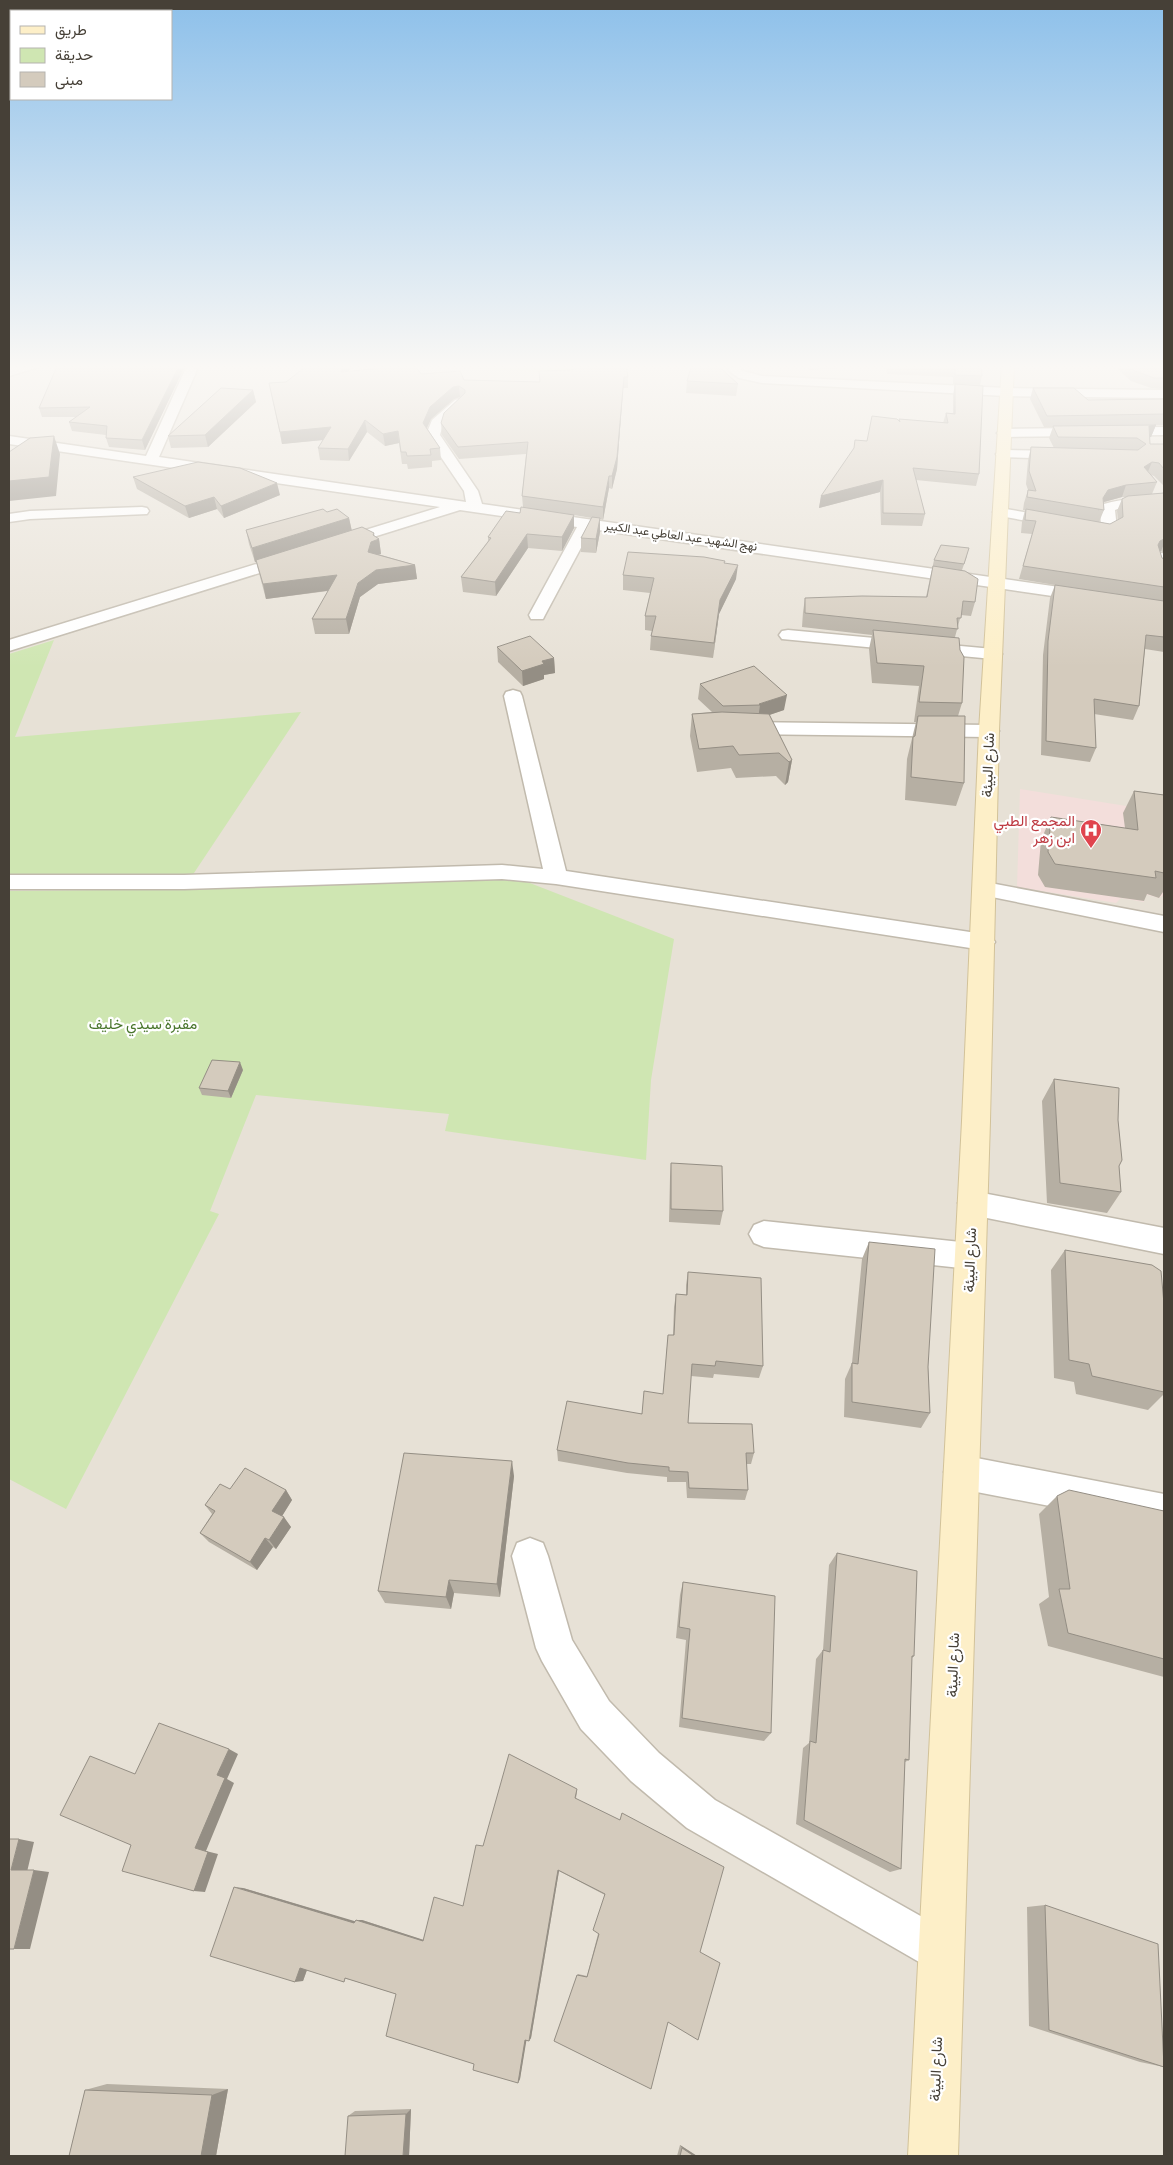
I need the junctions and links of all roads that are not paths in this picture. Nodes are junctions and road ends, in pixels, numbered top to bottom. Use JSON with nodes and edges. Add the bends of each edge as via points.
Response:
{"nodes":[{"id":1,"x":192,"y":465,"type":"edge"},
{"id":2,"x":454,"y":465,"type":"edge"},
{"id":3,"x":1002,"y":465,"type":"edge"},
{"id":4,"x":1161,"y":493,"type":"edge"},
{"id":5,"x":469,"y":506,"type":"junction"},
{"id":6,"x":142,"y":510,"type":"dead end"},
{"id":7,"x":1000,"y":512,"type":"junction"},
{"id":8,"x":9,"y":518,"type":"edge"},
{"id":9,"x":587,"y":523,"type":"junction"},
{"id":10,"x":997,"y":583,"type":"junction"},
{"id":11,"x":1105,"y":599,"type":"edge"},
{"id":12,"x":536,"y":615,"type":"dead end"},
{"id":13,"x":788,"y":635,"type":"dead end"},
{"id":14,"x":9,"y":646,"type":"edge"},
{"id":15,"x":993,"y":654,"type":"junction"},
{"id":16,"x":513,"y":696,"type":"dead end"},
{"id":17,"x":726,"y":728,"type":"edge"},
{"id":18,"x":989,"y":731,"type":"junction"},
{"id":19,"x":556,"y":877,"type":"junction"},
{"id":20,"x":9,"y":882,"type":"edge"},
{"id":21,"x":985,"y":890,"type":"junction"},
{"id":22,"x":1164,"y":924,"type":"edge"},
{"id":23,"x":983,"y":942,"type":"junction"},
{"id":24,"x":972,"y":1203,"type":"junction"},
{"id":25,"x":764,"y":1234,"type":"dead end"},
{"id":26,"x":1164,"y":1241,"type":"edge"},
{"id":27,"x":970,"y":1256,"type":"junction"},
{"id":28,"x":961,"y":1472,"type":"junction"},
{"id":29,"x":1164,"y":1511,"type":"edge"},
{"id":30,"x":530,"y":1556,"type":"dead end"},
{"id":31,"x":941,"y":1951,"type":"junction"},
{"id":32,"x":932,"y":2156,"type":"edge"}],
"edges":[{"from":1,"to":5,"type":"street","name":"نهج الشهيد عبد العاطي عبد الكبير"},
{"from":2,"to":5,"type":"street","via":[[471,491]]},
{"from":3,"to":7,"type":"street","name":"شارع البيئة"},
{"from":4,"to":7,"type":"street","via":[[1162,500],[1109,507],[1106,512],[1109,529],[1105,530]]},
{"from":5,"to":9,"type":"street","name":"نهج الشهيد عبد العاطي عبد الكبير"},
{"from":5,"to":14,"type":"street"},
{"from":6,"to":8,"type":"street"},
{"from":7,"to":10,"type":"street","name":"شارع البيئة"},
{"from":9,"to":10,"type":"street","name":"نهج الشهيد عبد العاطي عبد الكبير"},
{"from":9,"to":12,"type":"street"},
{"from":10,"to":11,"type":"street","name":"نهج الشهيد عبد العاطي عبد الكبير"},
{"from":10,"to":15,"type":"street","name":"شارع البيئة"},
{"from":13,"to":15,"type":"street"},
{"from":15,"to":18,"type":"street","name":"شارع البيئة"},
{"from":16,"to":19,"type":"street"},
{"from":17,"to":18,"type":"street"},
{"from":18,"to":21,"type":"street","name":"شارع البيئة"},
{"from":19,"to":20,"type":"street","via":[[502,872],[184,882]]},
{"from":19,"to":23,"type":"street"},
{"from":21,"to":22,"type":"street"},
{"from":21,"to":23,"type":"street","name":"شارع البيئة"},
{"from":23,"to":24,"type":"street","name":"شارع البيئة"},
{"from":24,"to":26,"type":"street"},
{"from":24,"to":27,"type":"street","name":"شارع البيئة"},
{"from":25,"to":27,"type":"street"},
{"from":27,"to":28,"type":"street","name":"شارع البيئة"},
{"from":28,"to":29,"type":"street"},
{"from":28,"to":31,"type":"street","name":"شارع البيئة"},
{"from":30,"to":31,"type":"street","via":[[555,1648],[595,1715],[645,1767],[701,1814]]},
{"from":31,"to":32,"type":"street","name":"شارع البيئة"}]}
